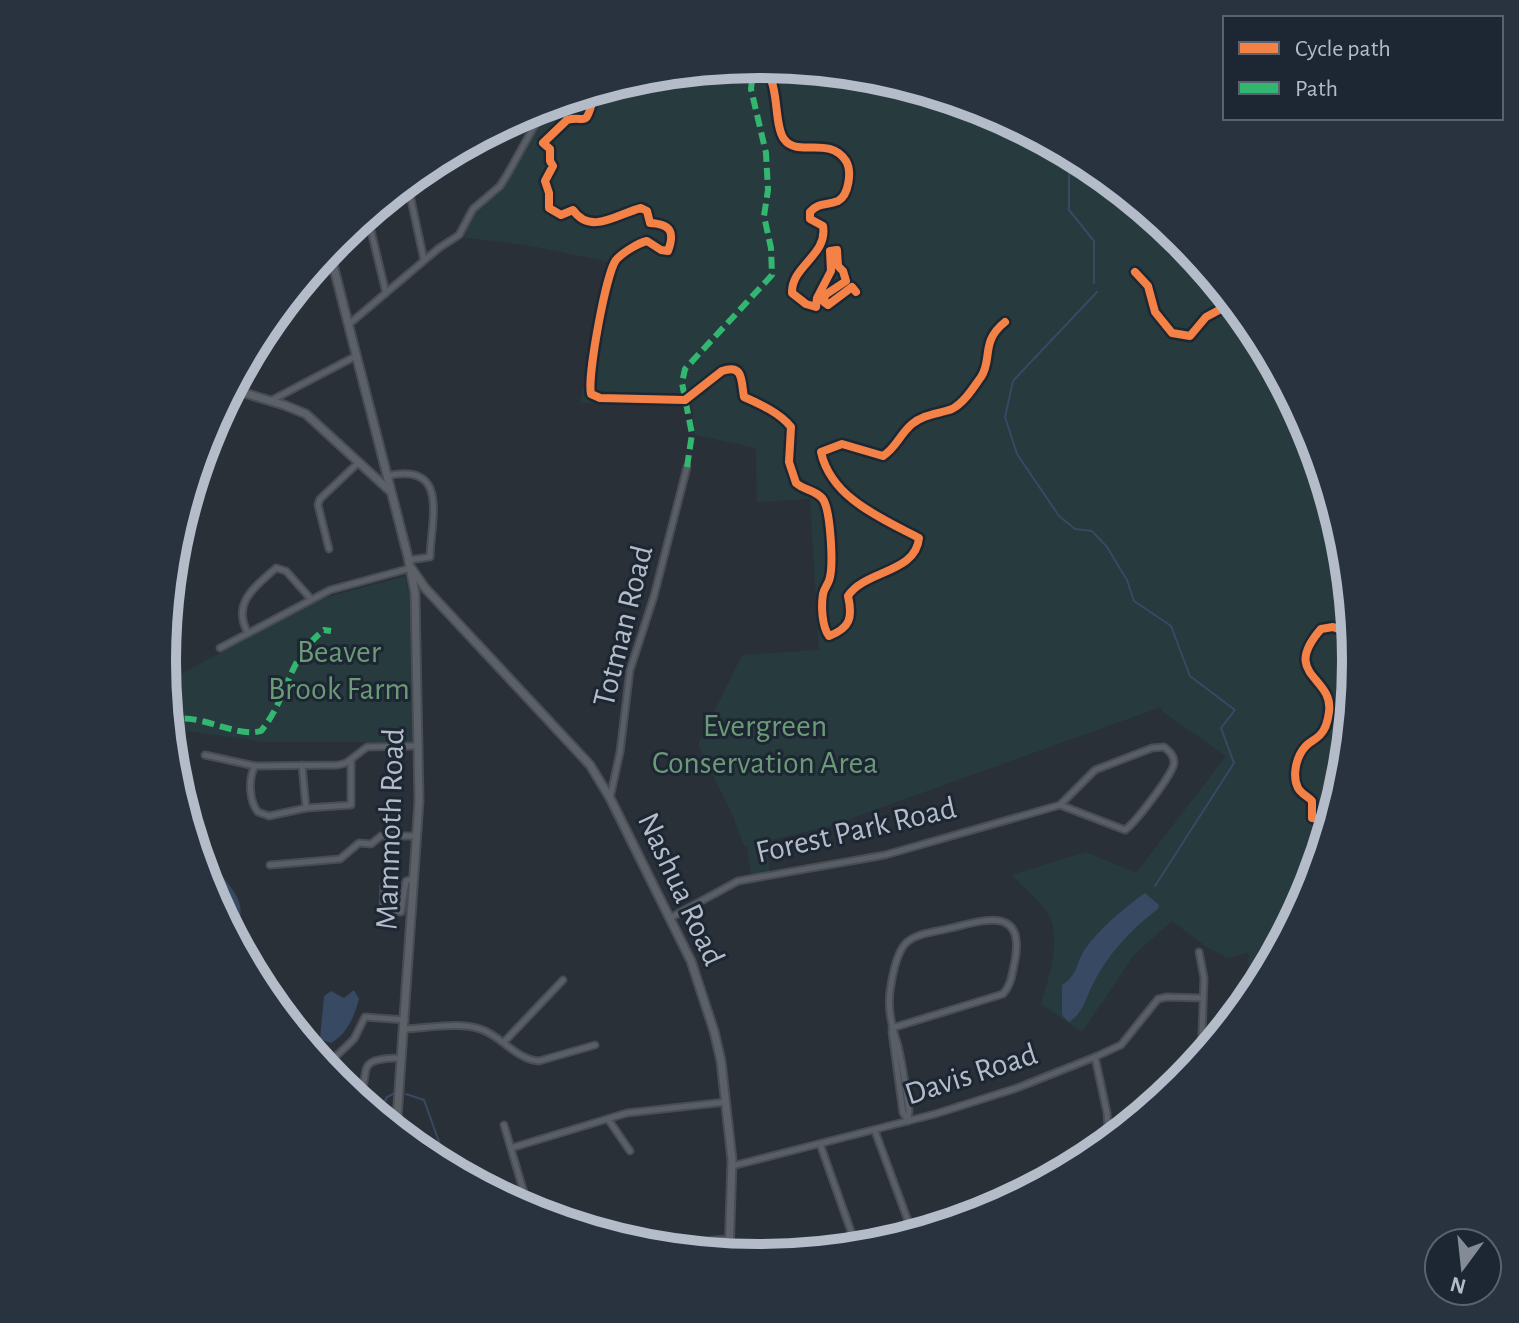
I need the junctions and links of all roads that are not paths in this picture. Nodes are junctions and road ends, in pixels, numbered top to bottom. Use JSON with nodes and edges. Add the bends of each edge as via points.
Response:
{"nodes":[{"id":1,"x":536,"y":122,"type":"edge"},
{"id":2,"x":410,"y":195,"type":"edge"},
{"id":3,"x":370,"y":227,"type":"edge"},
{"id":4,"x":424,"y":261,"type":"junction"},
{"id":5,"x":333,"y":264,"type":"edge"},
{"id":6,"x":386,"y":293,"type":"junction"},
{"id":7,"x":348,"y":325,"type":"junction"},
{"id":8,"x":356,"y":356,"type":"junction"},
{"id":9,"x":242,"y":392,"type":"edge"},
{"id":10,"x":271,"y":401,"type":"junction"},
{"id":11,"x":359,"y":462,"type":"junction"},
{"id":12,"x":384,"y":465,"type":"junction"},
{"id":13,"x":687,"y":467,"type":"dead end"},
{"id":14,"x":387,"y":476,"type":"junction"},
{"id":15,"x":375,"y":477,"type":"junction"},
{"id":16,"x":391,"y":492,"type":"junction"},
{"id":17,"x":329,"y":549,"type":"dead end"},
{"id":18,"x":410,"y":564,"type":"junction"},
{"id":19,"x":311,"y":599,"type":"junction"},
{"id":20,"x":248,"y":633,"type":"junction"},
{"id":21,"x":220,"y":648,"type":"dead end"},
{"id":22,"x":418,"y":746,"type":"junction"},
{"id":23,"x":205,"y":755,"type":"dead end"},
{"id":24,"x":351,"y":760,"type":"junction"},
{"id":25,"x":302,"y":765,"type":"junction"},
{"id":26,"x":255,"y":766,"type":"junction"},
{"id":27,"x":610,"y":798,"type":"junction"},
{"id":28,"x":1060,"y":805,"type":"junction"},
{"id":29,"x":306,"y":808,"type":"junction"},
{"id":30,"x":417,"y":836,"type":"junction"},
{"id":31,"x":270,"y":865,"type":"dead end"},
{"id":32,"x":414,"y":879,"type":"junction"},
{"id":33,"x":384,"y":885,"type":"dead end"},
{"id":34,"x":670,"y":918,"type":"junction"},
{"id":35,"x":1199,"y":952,"type":"dead end"},
{"id":36,"x":563,"y":980,"type":"dead end"},
{"id":37,"x":1203,"y":998,"type":"junction"},
{"id":38,"x":405,"y":1024,"type":"junction"},
{"id":39,"x":892,"y":1030,"type":"junction"},
{"id":40,"x":504,"y":1042,"type":"junction"},
{"id":41,"x":1202,"y":1042,"type":"edge"},
{"id":42,"x":595,"y":1045,"type":"dead end"},
{"id":43,"x":1095,"y":1057,"type":"junction"},
{"id":44,"x":403,"y":1058,"type":"junction"},
{"id":45,"x":333,"y":1059,"type":"edge"},
{"id":46,"x":361,"y":1087,"type":"edge"},
{"id":47,"x":726,"y":1102,"type":"junction"},
{"id":48,"x":397,"y":1118,"type":"edge"},
{"id":49,"x":608,"y":1119,"type":"junction"},
{"id":50,"x":908,"y":1121,"type":"junction"},
{"id":51,"x":504,"y":1125,"type":"dead end"},
{"id":52,"x":1108,"y":1129,"type":"edge"},
{"id":53,"x":875,"y":1131,"type":"junction"},
{"id":54,"x":820,"y":1144,"type":"junction"},
{"id":55,"x":511,"y":1148,"type":"junction"},
{"id":56,"x":630,"y":1151,"type":"dead end"},
{"id":57,"x":732,"y":1166,"type":"junction"},
{"id":58,"x":525,"y":1196,"type":"edge"},
{"id":59,"x":910,"y":1225,"type":"edge"},
{"id":60,"x":853,"y":1237,"type":"edge"},
{"id":61,"x":729,"y":1239,"type":"junction"},
{"id":62,"x":697,"y":1241,"type":"edge"},
{"id":63,"x":729,"y":1244,"type":"edge"}],
"edges":[{"from":1,"to":4,"type":"street","via":[[500,186],[480,201],[459,235]]},
{"from":2,"to":4,"type":"street"},
{"from":3,"to":6,"type":"street"},
{"from":4,"to":6,"type":"street"},
{"from":5,"to":7,"type":"main road","name":"Mammoth Road"},
{"from":6,"to":7,"type":"street"},
{"from":7,"to":8,"type":"main road","name":"Mammoth Road"},
{"from":8,"to":10,"type":"street"},
{"from":8,"to":12,"type":"main road","name":"Mammoth Road"},
{"from":9,"to":10,"type":"main road"},
{"from":10,"to":11,"type":"main road","via":[[306,414]]},
{"from":11,"to":15,"type":"main road"},
{"from":11,"to":17,"type":"street","via":[[320,499]]},
{"from":12,"to":14,"type":"main road","name":"Mammoth Road"},
{"from":12,"to":15,"type":"main road"},
{"from":13,"to":27,"type":"street","name":"Totman Road","via":[[633,658]]},
{"from":14,"to":16,"type":"main road","name":"Mammoth Road"},
{"from":14,"to":18,"type":"street","via":[[417,476],[434,496],[430,557]]},
{"from":15,"to":16,"type":"main road"},
{"from":16,"to":18,"type":"main road","name":"Mammoth Road"},
{"from":18,"to":19,"type":"street"},
{"from":18,"to":22,"type":"main road","name":"Mammoth Road"},
{"from":18,"to":27,"type":"main road","name":"Nashua Road","via":[[425,588],[574,747]]},
{"from":19,"to":20,"type":"street"},
{"from":19,"to":20,"type":"street","via":[[286,571],[276,568],[243,602]]},
{"from":20,"to":21,"type":"street"},
{"from":22,"to":24,"type":"street","via":[[367,747]]},
{"from":22,"to":30,"type":"main road","name":"Mammoth Road"},
{"from":23,"to":26,"type":"street"},
{"from":24,"to":25,"type":"street"},
{"from":24,"to":29,"type":"street","via":[[351,805]]},
{"from":25,"to":26,"type":"street"},
{"from":25,"to":29,"type":"street"},
{"from":26,"to":29,"type":"street","via":[[252,803],[258,812],[269,816]]},
{"from":27,"to":34,"type":"main road","name":"Nashua Road"},
{"from":28,"to":28,"type":"street","name":"Forest Park Road","via":[[1125,830],[1169,775],[1173,756],[1158,746],[1107,763]]},
{"from":28,"to":34,"type":"street","name":"Forest Park Road","via":[[885,855],[738,881]]},
{"from":30,"to":31,"type":"street","via":[[381,836],[371,844],[359,843],[340,859]]},
{"from":30,"to":32,"type":"main road","name":"Mammoth Road"},
{"from":32,"to":33,"type":"street","via":[[406,881],[401,912],[383,910]]},
{"from":32,"to":38,"type":"main road","name":"Mammoth Road"},
{"from":34,"to":47,"type":"main road","name":"Nashua Road","via":[[706,1003]]},
{"from":35,"to":37,"type":"street"},
{"from":36,"to":40,"type":"street"},
{"from":37,"to":41,"type":"street"},
{"from":37,"to":43,"type":"street","name":"Davis Road","via":[[1158,999],[1121,1045]]},
{"from":38,"to":40,"type":"street","via":[[480,1028]]},
{"from":38,"to":44,"type":"main road","name":"Mammoth Road"},
{"from":38,"to":45,"type":"street","via":[[365,1017],[354,1039]]},
{"from":39,"to":39,"type":"street","via":[[890,985],[909,941],[988,920],[1012,929],[1017,948],[1004,993]]},
{"from":39,"to":50,"type":"street"},
{"from":40,"to":42,"type":"street","via":[[517,1054],[539,1061]]},
{"from":43,"to":50,"type":"street","name":"Davis Road"},
{"from":43,"to":52,"type":"street"},
{"from":44,"to":46,"type":"street","via":[[380,1058],[369,1065]]},
{"from":44,"to":48,"type":"main road","name":"Mammoth Road"},
{"from":47,"to":49,"type":"street"},
{"from":47,"to":57,"type":"main road","name":"Nashua Road"},
{"from":49,"to":55,"type":"street"},
{"from":49,"to":56,"type":"street"},
{"from":50,"to":53,"type":"street","name":"Davis Road"},
{"from":51,"to":55,"type":"street"},
{"from":53,"to":54,"type":"street","name":"Davis Road"},
{"from":53,"to":59,"type":"street"},
{"from":54,"to":57,"type":"street","name":"Davis Road"},
{"from":54,"to":60,"type":"street"},
{"from":55,"to":58,"type":"street"},
{"from":57,"to":61,"type":"main road","name":"Nashua Road"},
{"from":61,"to":62,"type":"street"},
{"from":61,"to":63,"type":"main road","name":"Nashua Road"}]}
